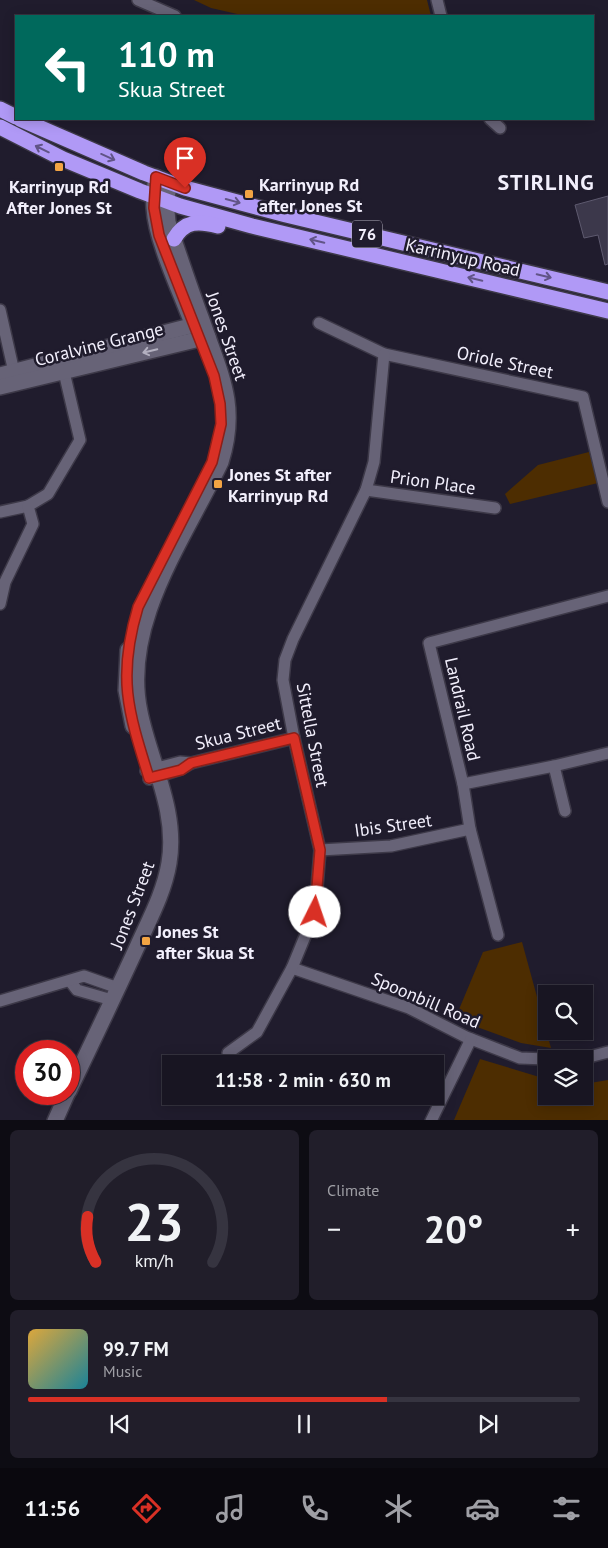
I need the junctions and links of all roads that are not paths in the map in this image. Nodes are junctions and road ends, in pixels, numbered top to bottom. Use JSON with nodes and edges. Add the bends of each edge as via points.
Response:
{"nodes":[{"id":1,"x":138,"y":0,"type":"edge"},
{"id":2,"x":437,"y":0,"type":"edge"},
{"id":3,"x":173,"y":15,"type":"edge"},
{"id":4,"x":441,"y":15,"type":"edge"},
{"id":5,"x":0,"y":109,"type":"edge"},
{"id":6,"x":15,"y":116,"type":"edge"},
{"id":7,"x":22,"y":120,"type":"edge"},
{"id":8,"x":491,"y":120,"type":"edge"},
{"id":9,"x":0,"y":128,"type":"edge"},
{"id":10,"x":500,"y":128,"type":"dead end"},
{"id":11,"x":163,"y":180,"type":"junction"},
{"id":12,"x":160,"y":199,"type":"junction"},
{"id":13,"x":252,"y":226,"type":"junction"},
{"id":14,"x":174,"y":239,"type":"junction"},
{"id":15,"x":604,"y":290,"type":"edge"},
{"id":16,"x":0,"y":310,"type":"edge"},
{"id":17,"x":608,"y":311,"type":"edge"},
{"id":18,"x":319,"y":323,"type":"dead end"},
{"id":19,"x":200,"y":331,"type":"junction"},
{"id":20,"x":384,"y":354,"type":"junction"},
{"id":21,"x":64,"y":372,"type":"junction"},
{"id":22,"x":7,"y":373,"type":"edge"},
{"id":23,"x":0,"y":387,"type":"edge"},
{"id":24,"x":603,"y":459,"type":"edge"},
{"id":25,"x":366,"y":490,"type":"junction"},
{"id":26,"x":608,"y":502,"type":"edge"},
{"id":27,"x":28,"y":506,"type":"junction"},
{"id":28,"x":495,"y":508,"type":"dead end"},
{"id":29,"x":0,"y":512,"type":"edge"},
{"id":30,"x":608,"y":596,"type":"edge"},
{"id":31,"x":0,"y":604,"type":"edge"},
{"id":32,"x":294,"y":738,"type":"junction"},
{"id":33,"x":608,"y":753,"type":"edge"},
{"id":34,"x":554,"y":766,"type":"junction"},
{"id":35,"x":153,"y":773,"type":"junction"},
{"id":36,"x":462,"y":784,"type":"junction"},
{"id":37,"x":565,"y":811,"type":"dead end"},
{"id":38,"x":470,"y":829,"type":"junction"},
{"id":39,"x":320,"y":850,"type":"junction"},
{"id":40,"x":498,"y":935,"type":"dead end"},
{"id":41,"x":292,"y":968,"type":"junction"},
{"id":42,"x":111,"y":992,"type":"junction"},
{"id":43,"x":0,"y":1001,"type":"edge"},
{"id":44,"x":471,"y":1039,"type":"junction"},
{"id":45,"x":80,"y":1050,"type":"edge"},
{"id":46,"x":608,"y":1052,"type":"edge"},
{"id":47,"x":228,"y":1053,"type":"dead end"},
{"id":48,"x":593,"y":1056,"type":"edge"},
{"id":49,"x":538,"y":1059,"type":"edge"},
{"id":50,"x":80,"y":1064,"type":"edge"},
{"id":51,"x":52,"y":1105,"type":"edge"},
{"id":52,"x":62,"y":1105,"type":"edge"},
{"id":53,"x":45,"y":1120,"type":"edge"},
{"id":54,"x":55,"y":1120,"type":"edge"},
{"id":55,"x":431,"y":1120,"type":"edge"}],
"edges":[{"from":1,"to":3,"type":"street"},
{"from":2,"to":4,"type":"street"},
{"from":5,"to":6,"type":"highway"},
{"from":7,"to":11,"type":"highway","name":"Karrinyup Road","number":"76","one_way":true},
{"from":8,"to":10,"type":"street"},
{"from":12,"to":9,"type":"highway","name":"Karrinyup Road","number":"76","one_way":true,"via":[[63,159]]},
{"from":11,"to":12,"type":"street","name":"Jones Street"},
{"from":11,"to":15,"type":"highway","name":"Karrinyup Road","number":"76","one_way":true,"via":[[286,214]]},
{"from":12,"to":13,"type":"highway","name":"Karrinyup Road","number":"76"},
{"from":12,"to":14,"type":"street","name":"Jones Street"},
{"from":12,"to":19,"type":"street","name":"Jones Street","via":[[155,218],[159,235]]},
{"from":13,"to":14,"type":"highway","via":[[224,227],[193,222],[184,226]]},
{"from":17,"to":13,"type":"highway","name":"Karrinyup Road","number":"76","one_way":true},
{"from":14,"to":19,"type":"street","name":"Jones Street"},
{"from":16,"to":22,"type":"street"},
{"from":18,"to":20,"type":"street","name":"Oriole Street"},
{"from":19,"to":21,"type":"street","name":"Coralvine Grange","one_way":true},
{"from":19,"to":22,"type":"street","name":"Coralvine Grange"},
{"from":19,"to":35,"type":"street","name":"Jones Street","via":[[226,389],[229,422],[226,447],[151,603],[138,649],[138,705]]},
{"from":20,"to":24,"type":"street","name":"Oriole Street","via":[[583,397]]},
{"from":20,"to":25,"type":"street","name":"Sittella Street","via":[[374,462]]},
{"from":21,"to":23,"type":"street","name":"Coralvine Grange"},
{"from":21,"to":27,"type":"street","via":[[80,440],[48,494]]},
{"from":24,"to":26,"type":"street","name":"Oriole Street"},
{"from":25,"to":28,"type":"street","name":"Prion Place"},
{"from":25,"to":32,"type":"street","name":"Sittella Street","via":[[296,631],[285,660],[283,680]]},
{"from":27,"to":29,"type":"street"},
{"from":27,"to":31,"type":"street","via":[[33,524],[5,582]]},
{"from":30,"to":36,"type":"street","name":"Landrail Road","via":[[429,643]]},
{"from":32,"to":35,"type":"street","name":"Skua Street","via":[[191,763],[180,762]]},
{"from":32,"to":39,"type":"street","name":"Sittella Street"},
{"from":33,"to":34,"type":"street"},
{"from":34,"to":36,"type":"street"},
{"from":34,"to":37,"type":"street"},
{"from":35,"to":42,"type":"street","name":"Jones Street","via":[[169,818],[169,863],[159,898]]},
{"from":36,"to":38,"type":"street","name":"Landrail Road"},
{"from":38,"to":39,"type":"street","name":"Ibis Street","via":[[391,846]]},
{"from":38,"to":40,"type":"street","name":"Landrail Road"},
{"from":39,"to":41,"type":"street","name":"Sittella Street","via":[[315,912]]},
{"from":41,"to":44,"type":"street","name":"Spoonbill Road","via":[[409,1008]]},
{"from":41,"to":47,"type":"street","name":"Sittella Street","via":[[257,1032]]},
{"from":42,"to":43,"type":"street","via":[[77,990],[70,982],[53,984]]},
{"from":42,"to":45,"type":"street","name":"Jones Street"},
{"from":42,"to":50,"type":"street","name":"Jones Street"},
{"from":44,"to":49,"type":"street","name":"Spoonbill Road","via":[[520,1058]]},
{"from":44,"to":55,"type":"street"},
{"from":46,"to":48,"type":"street"},
{"from":51,"to":53,"type":"street"},
{"from":52,"to":54,"type":"street","name":"Jones Street"}]}
